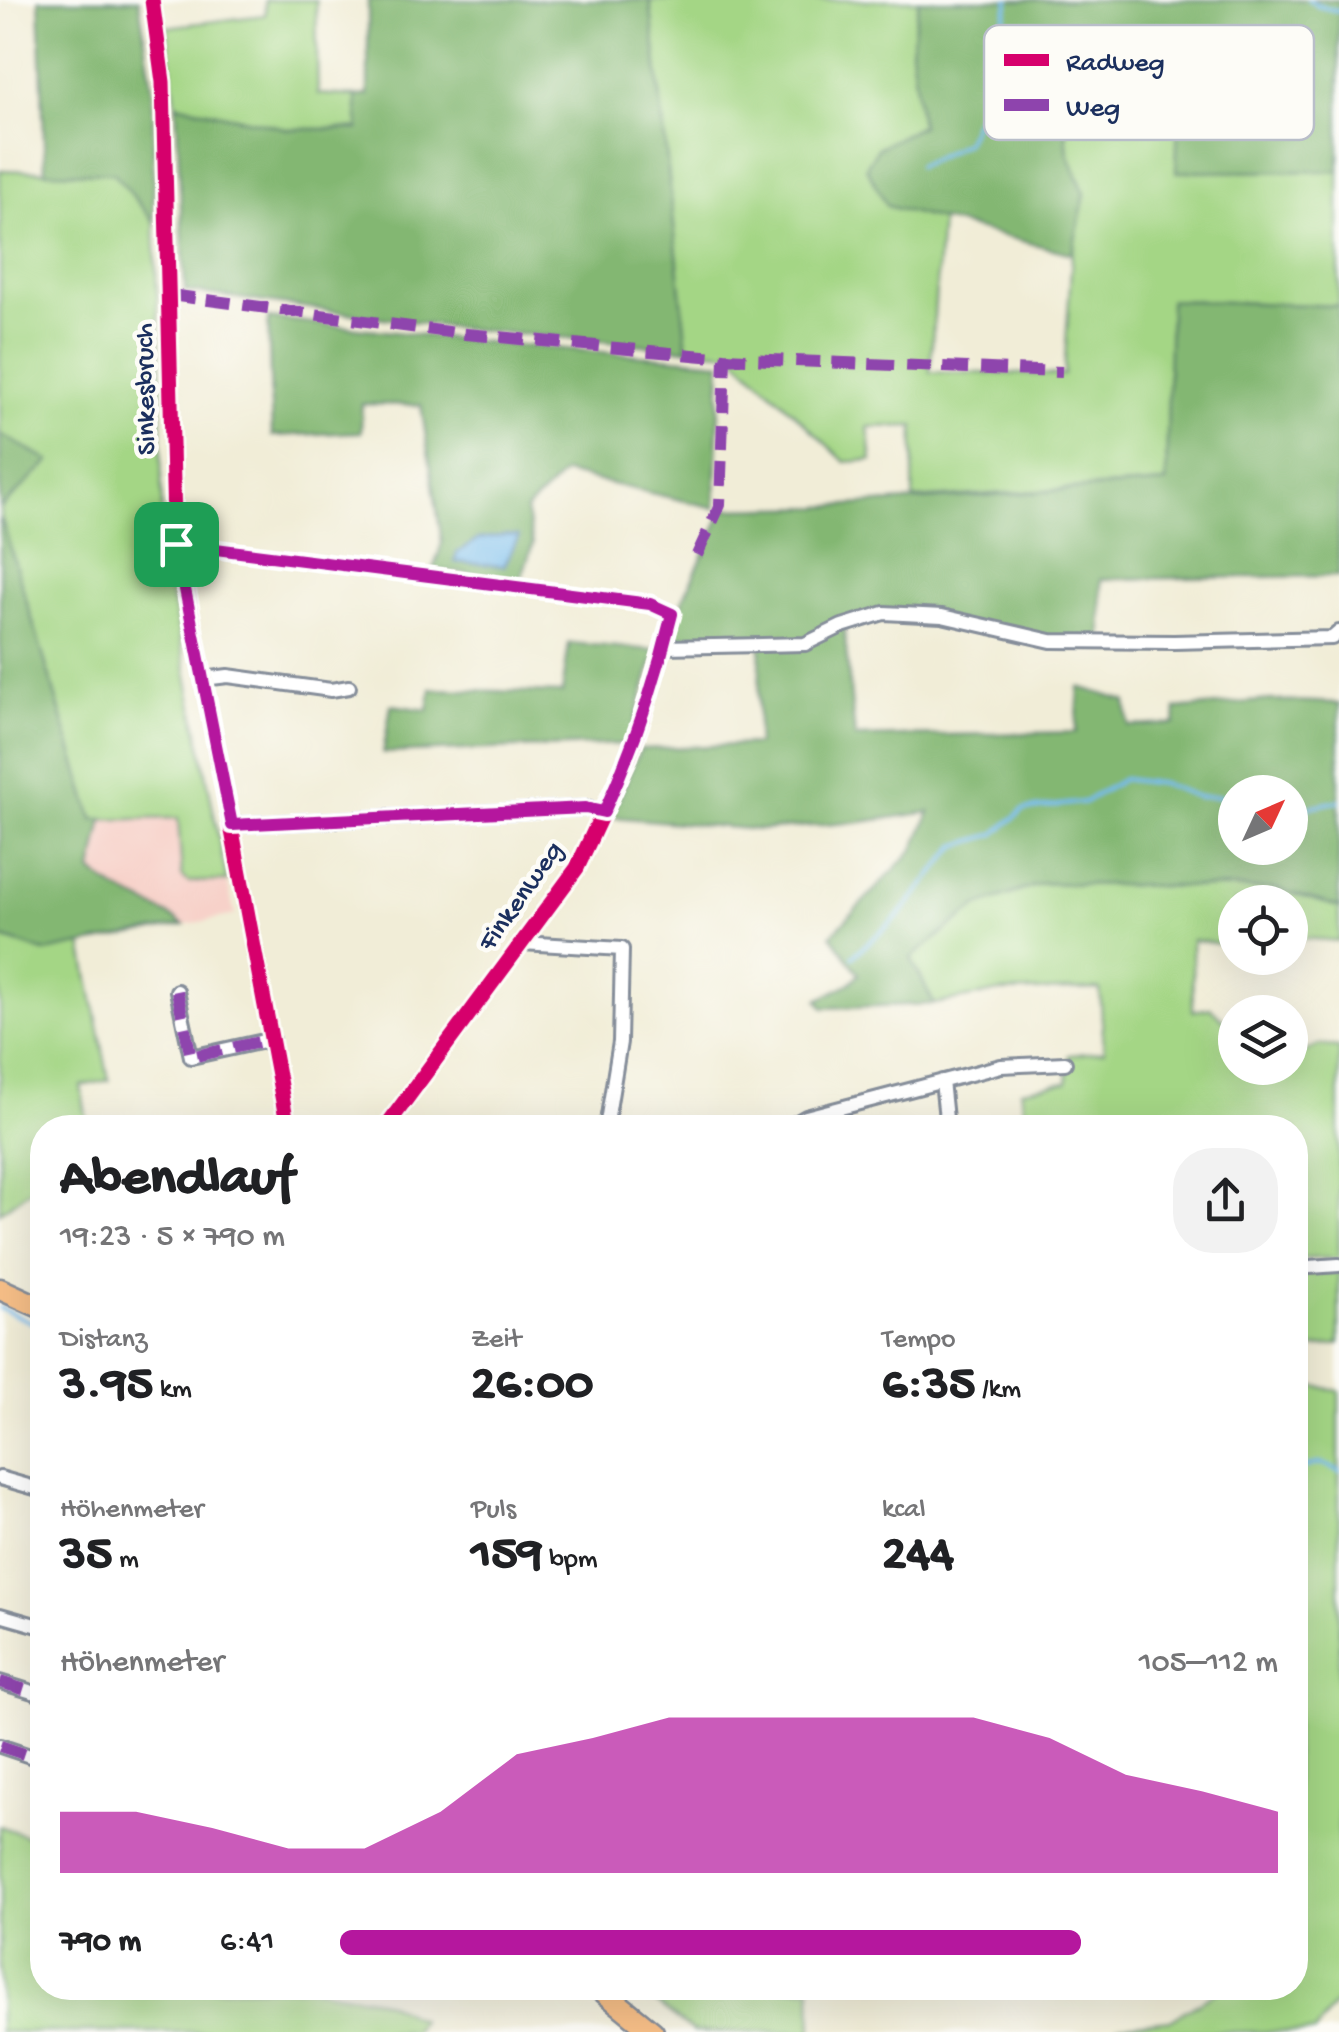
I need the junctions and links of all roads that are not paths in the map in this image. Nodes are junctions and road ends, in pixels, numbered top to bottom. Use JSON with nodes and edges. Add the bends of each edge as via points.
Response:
{"nodes":[{"id":1,"x":152,"y":0,"type":"edge"},
{"id":2,"x":176,"y":544,"type":"junction"},
{"id":3,"x":1339,"y":632,"type":"edge"},
{"id":4,"x":664,"y":647,"type":"junction"},
{"id":5,"x":203,"y":679,"type":"junction"},
{"id":6,"x":349,"y":687,"type":"dead end"},
{"id":7,"x":604,"y":812,"type":"junction"},
{"id":8,"x":232,"y":825,"type":"junction"},
{"id":9,"x":522,"y":943,"type":"junction"},
{"id":10,"x":178,"y":991,"type":"dead end"},
{"id":11,"x":273,"y":1039,"type":"junction"},
{"id":12,"x":1065,"y":1063,"type":"dead end"},
{"id":13,"x":942,"y":1081,"type":"junction"},
{"id":14,"x":286,"y":1115,"type":"edge"},
{"id":15,"x":395,"y":1115,"type":"edge"},
{"id":16,"x":608,"y":1115,"type":"edge"},
{"id":17,"x":814,"y":1115,"type":"edge"},
{"id":18,"x":946,"y":1115,"type":"edge"},
{"id":19,"x":1339,"y":1266,"type":"edge"},
{"id":20,"x":1308,"y":1267,"type":"edge"},
{"id":21,"x":0,"y":1289,"type":"edge"},
{"id":22,"x":30,"y":1303,"type":"edge"},
{"id":23,"x":0,"y":1478,"type":"edge"},
{"id":24,"x":30,"y":1487,"type":"edge"},
{"id":25,"x":0,"y":1615,"type":"edge"},
{"id":26,"x":30,"y":1624,"type":"edge"},
{"id":27,"x":0,"y":1682,"type":"edge"},
{"id":28,"x":30,"y":1691,"type":"edge"},
{"id":29,"x":0,"y":1746,"type":"edge"},
{"id":30,"x":30,"y":1756,"type":"edge"},
{"id":31,"x":614,"y":2000,"type":"edge"},
{"id":32,"x":648,"y":2028,"type":"edge"}],
"edges":[{"from":1,"to":2,"type":"street","name":"Sinkesbruch","via":[[163,82]]},
{"from":2,"to":4,"type":"street","name":"Finkenweg","via":[[650,604],[672,614]]},
{"from":2,"to":5,"type":"street","name":"Sinkesbruch"},
{"from":3,"to":4,"type":"street","via":[[1332,638],[1051,641],[942,616],[884,614],[805,644]]},
{"from":4,"to":7,"type":"street","name":"Finkenweg","via":[[630,756]]},
{"from":5,"to":6,"type":"street"},
{"from":5,"to":8,"type":"street","name":"Sinkesbruch"},
{"from":7,"to":8,"type":"street"},
{"from":7,"to":9,"type":"street","name":"Finkenweg","via":[[577,868]]},
{"from":8,"to":11,"type":"street","name":"Sinkesbruch"},
{"from":9,"to":15,"type":"street","name":"Finkenweg"},
{"from":9,"to":16,"type":"street","via":[[622,949],[620,1042]]},
{"from":10,"to":11,"type":"street","via":[[191,1057]]},
{"from":11,"to":14,"type":"street","name":"Sinkesbruch"},
{"from":12,"to":13,"type":"street","via":[[1002,1066]]},
{"from":13,"to":17,"type":"street"},
{"from":13,"to":18,"type":"street"},
{"from":19,"to":20,"type":"street"},
{"from":21,"to":22,"type":"main road"},
{"from":23,"to":24,"type":"street"},
{"from":25,"to":26,"type":"street"},
{"from":27,"to":28,"type":"street"},
{"from":29,"to":30,"type":"street"},
{"from":31,"to":32,"type":"main road"}]}
